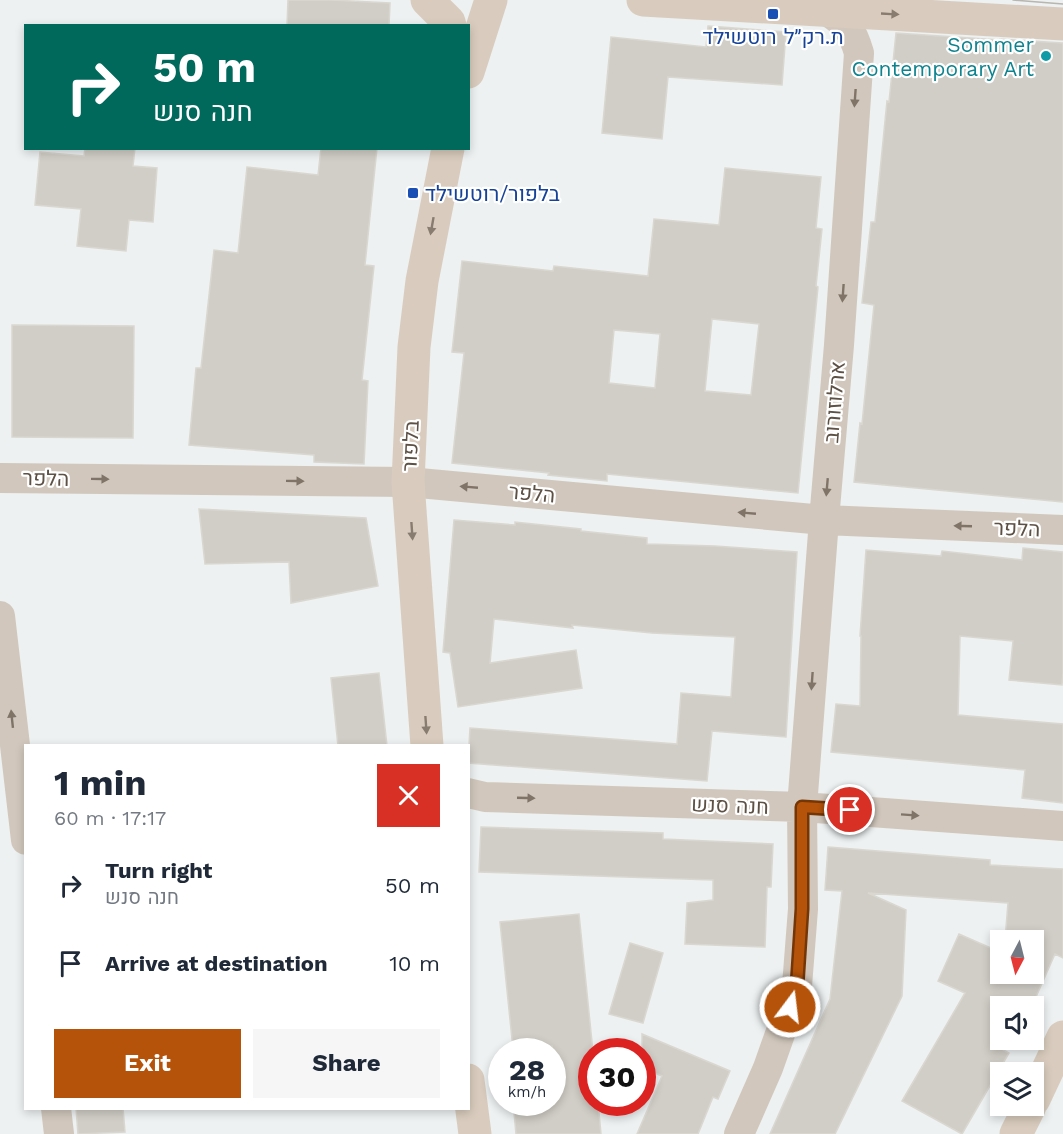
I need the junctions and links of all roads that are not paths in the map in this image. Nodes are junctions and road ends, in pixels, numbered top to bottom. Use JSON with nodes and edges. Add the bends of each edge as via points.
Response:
{"nodes":[{"id":1,"x":427,"y":0,"type":"edge"},
{"id":2,"x":491,"y":0,"type":"edge"},
{"id":3,"x":643,"y":0,"type":"edge"},
{"id":4,"x":827,"y":10,"type":"junction"},
{"id":5,"x":450,"y":24,"type":"edge"},
{"id":6,"x":1063,"y":24,"type":"edge"},
{"id":7,"x":470,"y":66,"type":"edge"},
{"id":8,"x":448,"y":150,"type":"edge"},
{"id":9,"x":0,"y":478,"type":"edge"},
{"id":10,"x":408,"y":482,"type":"junction"},
{"id":11,"x":824,"y":520,"type":"junction"},
{"id":12,"x":1063,"y":530,"type":"edge"},
{"id":13,"x":0,"y":616,"type":"edge"},
{"id":14,"x":428,"y":744,"type":"edge"},
{"id":15,"x":470,"y":793,"type":"edge"},
{"id":16,"x":802,"y":807,"type":"junction"},
{"id":17,"x":24,"y":823,"type":"edge"},
{"id":18,"x":1063,"y":826,"type":"edge"},
{"id":19,"x":1063,"y":1037,"type":"edge"},
{"id":20,"x":1044,"y":1078,"type":"edge"},
{"id":21,"x":470,"y":1095,"type":"edge"},
{"id":22,"x":56,"y":1110,"type":"edge"},
{"id":23,"x":1025,"y":1116,"type":"edge"},
{"id":24,"x":59,"y":1134,"type":"edge"},
{"id":25,"x":475,"y":1134,"type":"edge"},
{"id":26,"x":739,"y":1134,"type":"edge"},
{"id":27,"x":1016,"y":1134,"type":"edge"}],
"edges":[{"from":1,"to":5,"type":"street"},
{"from":2,"to":7,"type":"street"},
{"from":3,"to":4,"type":"street"},
{"from":4,"to":6,"type":"street","one_way":true},
{"from":4,"to":11,"type":"street","name":"ארלוזורוב","one_way":true,"via":[[847,26],[859,53]]},
{"from":8,"to":10,"type":"street","name":"בלפור","one_way":true,"via":[[424,270],[414,347]]},
{"from":9,"to":10,"type":"street","name":"הלפר","one_way":true},
{"from":11,"to":10,"type":"street","name":"הלפר","one_way":true},
{"from":10,"to":14,"type":"street","name":"בלפור","one_way":true},
{"from":12,"to":11,"type":"street","name":"הלפר","one_way":true},
{"from":11,"to":16,"type":"street","name":"ארלוזורוב","one_way":true},
{"from":17,"to":13,"type":"street","one_way":true},
{"from":15,"to":16,"type":"street","name":"חנה סנש","one_way":true},
{"from":16,"to":18,"type":"street","name":"חנה סנש","one_way":true},
{"from":16,"to":26,"type":"street","name":"ארלוזורוב","via":[[797,986]]},
{"from":19,"to":20,"type":"street"},
{"from":21,"to":25,"type":"street"},
{"from":22,"to":24,"type":"street"},
{"from":23,"to":27,"type":"street"}]}
